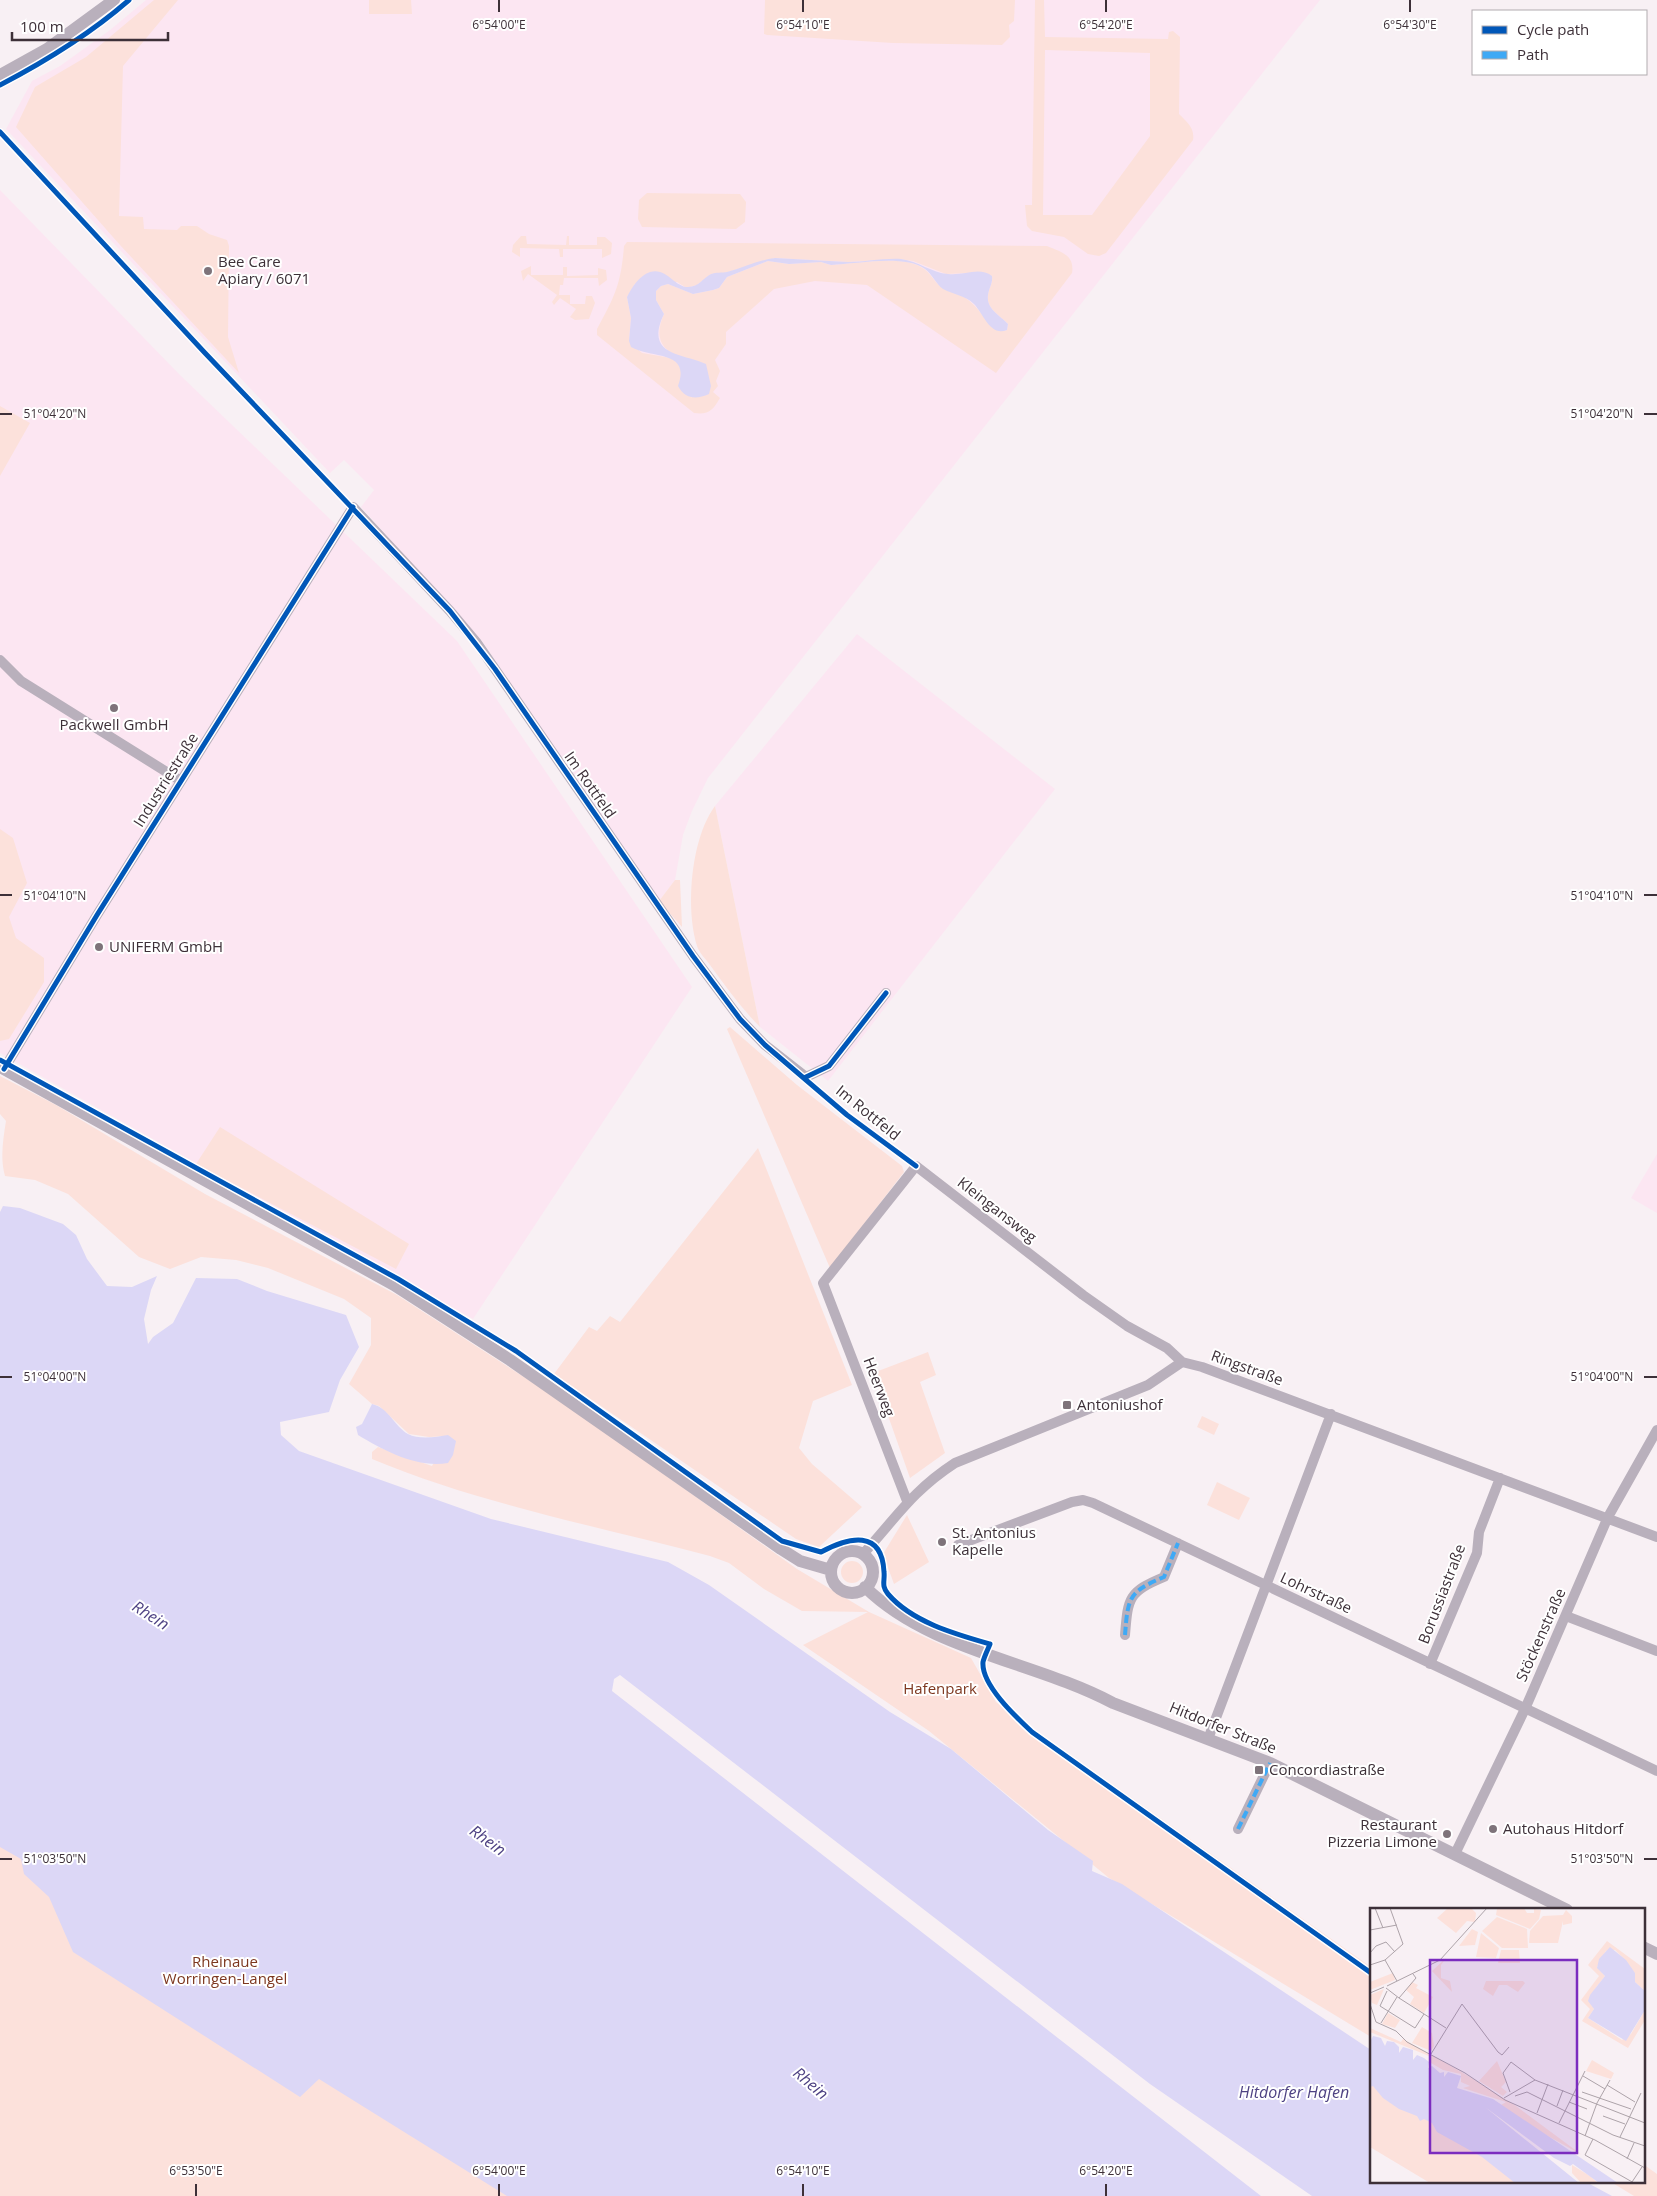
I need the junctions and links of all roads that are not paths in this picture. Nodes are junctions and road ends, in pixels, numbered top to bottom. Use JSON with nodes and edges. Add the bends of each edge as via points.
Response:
{"nodes":[{"id":1,"x":114,"y":0,"type":"edge"},
{"id":2,"x":0,"y":75,"type":"edge"},
{"id":3,"x":353,"y":507,"type":"joint"},
{"id":4,"x":0,"y":660,"type":"edge"},
{"id":5,"x":181,"y":781,"type":"junction"},
{"id":6,"x":886,"y":993,"type":"dead end"},
{"id":7,"x":2,"y":1068,"type":"edge"},
{"id":8,"x":823,"y":1283,"type":"joint"},
{"id":9,"x":1182,"y":1362,"type":"junction"},
{"id":10,"x":1332,"y":1414,"type":"junction"},
{"id":11,"x":1657,"y":1430,"type":"edge"},
{"id":12,"x":1500,"y":1478,"type":"junction"},
{"id":13,"x":907,"y":1501,"type":"junction"},
{"id":14,"x":1608,"y":1517,"type":"junction"},
{"id":15,"x":1657,"y":1537,"type":"edge"},
{"id":16,"x":1178,"y":1543,"type":"junction"},
{"id":17,"x":958,"y":1545,"type":"dead end"},
{"id":18,"x":863,"y":1554,"type":"junction"},
{"id":19,"x":831,"y":1570,"type":"junction"},
{"id":20,"x":1266,"y":1586,"type":"junction"},
{"id":21,"x":865,"y":1587,"type":"junction"},
{"id":22,"x":1566,"y":1616,"type":"junction"},
{"id":23,"x":1124,"y":1635,"type":"dead end"},
{"id":24,"x":1657,"y":1651,"type":"edge"},
{"id":25,"x":1430,"y":1664,"type":"junction"},
{"id":26,"x":1525,"y":1709,"type":"junction"},
{"id":27,"x":1208,"y":1739,"type":"junction"},
{"id":28,"x":1270,"y":1763,"type":"junction"},
{"id":29,"x":1657,"y":1771,"type":"edge"},
{"id":30,"x":1238,"y":1829,"type":"dead end"},
{"id":31,"x":1455,"y":1854,"type":"junction"},
{"id":32,"x":1563,"y":1908,"type":"edge"},
{"id":33,"x":1644,"y":1948,"type":"edge"},
{"id":34,"x":1657,"y":1954,"type":"edge"}],
"edges":[{"from":1,"to":2,"type":"street","via":[[47,49]]},
{"from":3,"to":5,"type":"street","name":"Industriestraße"},
{"from":3,"to":6,"type":"street","name":"Im Rottfeld","via":[[477,643],[693,956],[740,1019],[765,1045],[806,1077],[829,1066]]},
{"from":4,"to":5,"type":"street","via":[[21,681]]},
{"from":5,"to":7,"type":"street","name":"Industriestraße"},
{"from":7,"to":19,"type":"street","via":[[394,1286],[513,1362],[781,1549],[800,1560]]},
{"from":8,"to":9,"type":"street","name":"Kleingansweg","via":[[916,1166],[1083,1295],[1127,1326],[1167,1348]]},
{"from":8,"to":13,"type":"street","name":"Heerweg"},
{"from":9,"to":10,"type":"street","name":"Ringstraße"},
{"from":9,"to":13,"type":"street","via":[[1148,1384],[955,1463],[932,1478]]},
{"from":10,"to":12,"type":"street","name":"Ringstraße"},
{"from":10,"to":20,"type":"street"},
{"from":11,"to":14,"type":"street","name":"Stöckenstraße"},
{"from":12,"to":14,"type":"street","name":"Ringstraße"},
{"from":12,"to":25,"type":"street","name":"Borussiastraße","via":[[1478,1532],[1477,1553]]},
{"from":13,"to":18,"type":"street"},
{"from":14,"to":15,"type":"street","name":"Ringstraße"},
{"from":14,"to":22,"type":"street","name":"Stöckenstraße"},
{"from":16,"to":17,"type":"street","name":"Lohrstraße","via":[[1083,1500]]},
{"from":16,"to":20,"type":"street","name":"Lohrstraße"},
{"from":16,"to":23,"type":"street","via":[[1164,1577],[1141,1586],[1133,1596],[1127,1609]]},
{"from":18,"to":19,"type":"street","via":[[851,1551],[840,1555]]},
{"from":18,"to":21,"type":"street","via":[[872,1566]]},
{"from":19,"to":21,"type":"street","via":[[832,1579],[844,1591]]},
{"from":20,"to":25,"type":"street","name":"Lohrstraße"},
{"from":20,"to":27,"type":"street"},
{"from":21,"to":27,"type":"street","name":"Hitdorfer Straße","via":[[897,1615],[918,1626]]},
{"from":22,"to":24,"type":"street"},
{"from":22,"to":26,"type":"street","name":"Stöckenstraße"},
{"from":25,"to":26,"type":"street","name":"Lohrstraße"},
{"from":26,"to":29,"type":"street","name":"Lohrstraße"},
{"from":26,"to":31,"type":"street","name":"Stöckenstraße"},
{"from":27,"to":28,"type":"street","name":"Hitdorfer Straße"},
{"from":28,"to":30,"type":"street"},
{"from":28,"to":31,"type":"street","name":"Hitdorfer Straße"},
{"from":31,"to":32,"type":"street","name":"Hitdorfer Straße"},
{"from":33,"to":34,"type":"street"}]}
